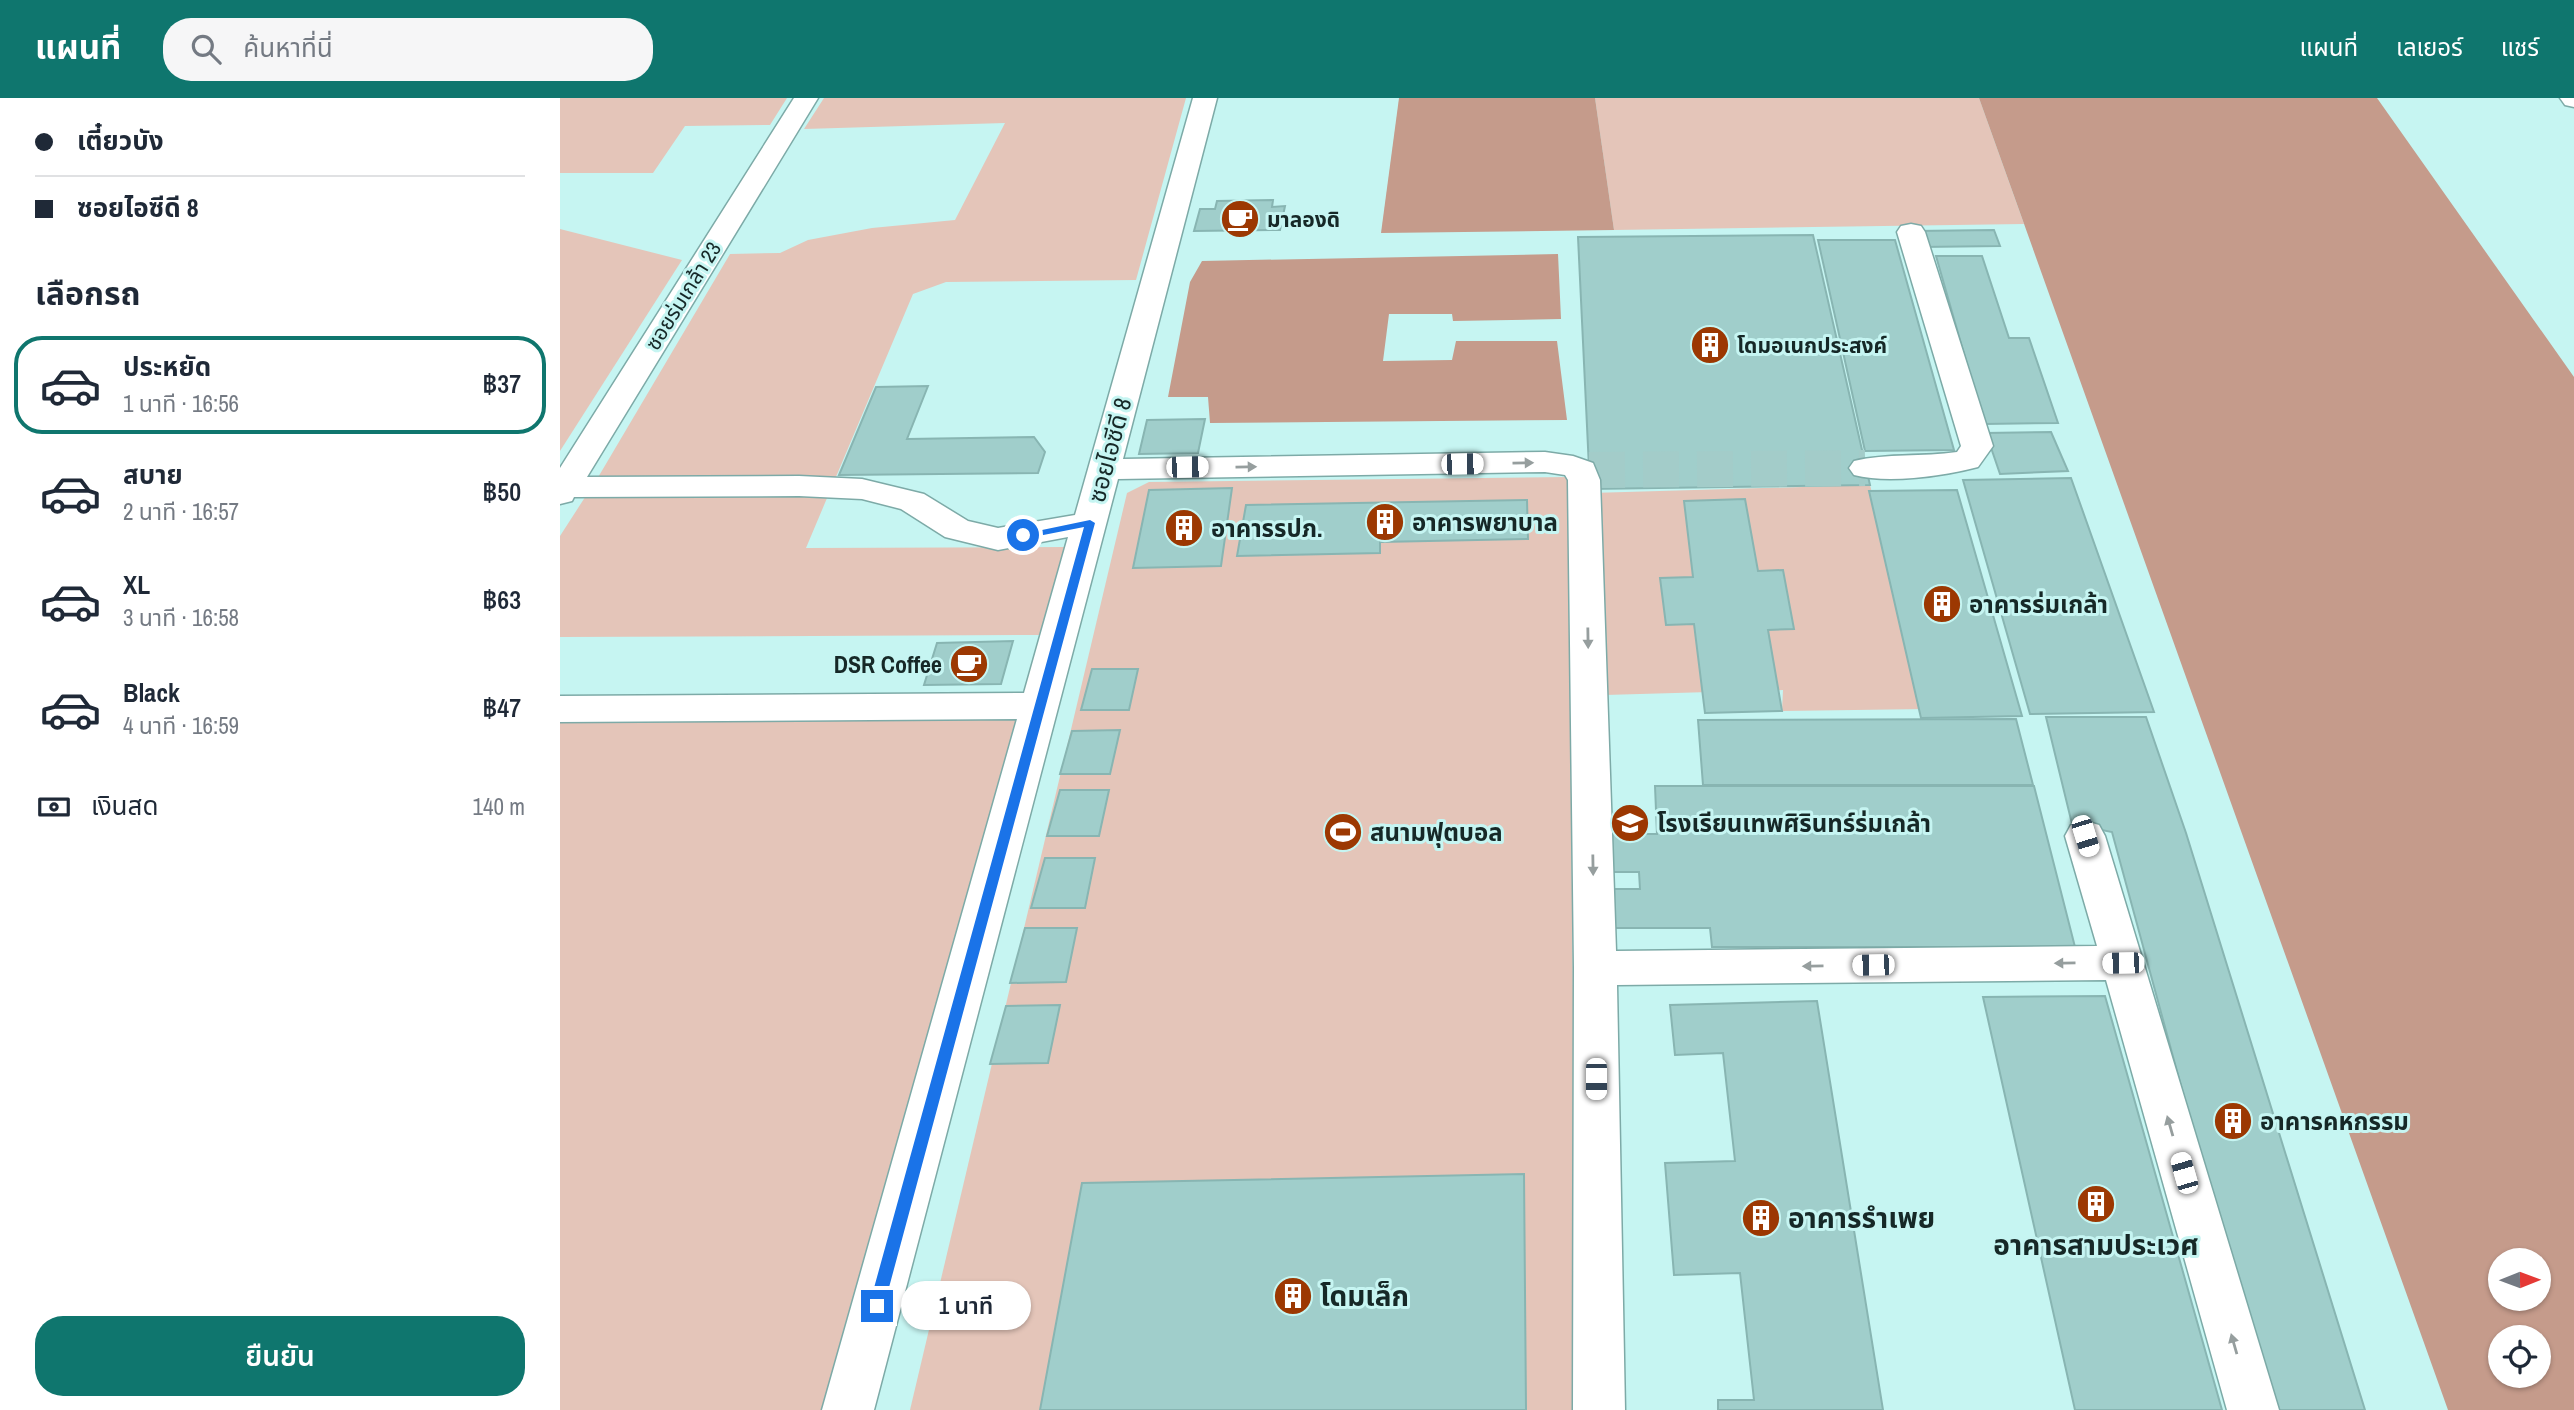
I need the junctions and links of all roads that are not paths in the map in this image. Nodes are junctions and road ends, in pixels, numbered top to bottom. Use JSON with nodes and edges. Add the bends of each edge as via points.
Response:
{"nodes":[{"id":1,"x":806,"y":98,"type":"edge"},
{"id":2,"x":1205,"y":98,"type":"edge"},
{"id":3,"x":1911,"y":232,"type":"dead end"},
{"id":4,"x":1866,"y":468,"type":"tunnel mouth"},
{"id":5,"x":1104,"y":469,"type":"junction"},
{"id":6,"x":562,"y":490,"type":"edge"},
{"id":7,"x":1090,"y":523,"type":"junction"},
{"id":8,"x":1040,"y":706,"type":"junction"},
{"id":9,"x":560,"y":709,"type":"edge"},
{"id":10,"x":2085,"y":836,"type":"dead end"},
{"id":11,"x":2123,"y":963,"type":"junction"},
{"id":12,"x":1595,"y":968,"type":"junction"},
{"id":13,"x":848,"y":1410,"type":"edge"},
{"id":14,"x":1599,"y":1410,"type":"edge"},
{"id":15,"x":2253,"y":1410,"type":"edge"}],
"edges":[{"from":1,"to":6,"type":"street","name":"ซอยร่มเกล้า 23"},
{"from":2,"to":5,"type":"street","name":"ซอยไอซีดี 8"},
{"from":3,"to":4,"type":"street","via":[[1978,446],[1967,460]]},
{"from":5,"to":7,"type":"street","name":"ซอยไอซีดี 8"},
{"from":5,"to":12,"type":"street","one_way":true,"via":[[1545,462],[1585,470]]},
{"from":6,"to":7,"type":"street","via":[[862,489],[912,500],[957,529],[998,539]]},
{"from":7,"to":8,"type":"street","name":"ซอยไอซีดี 8"},
{"from":8,"to":9,"type":"street"},
{"from":8,"to":13,"type":"street","name":"ซอยไอซีดี 8"},
{"from":10,"to":11,"type":"street"},
{"from":11,"to":12,"type":"street","one_way":true},
{"from":15,"to":11,"type":"street","one_way":true},
{"from":12,"to":14,"type":"street"}]}
